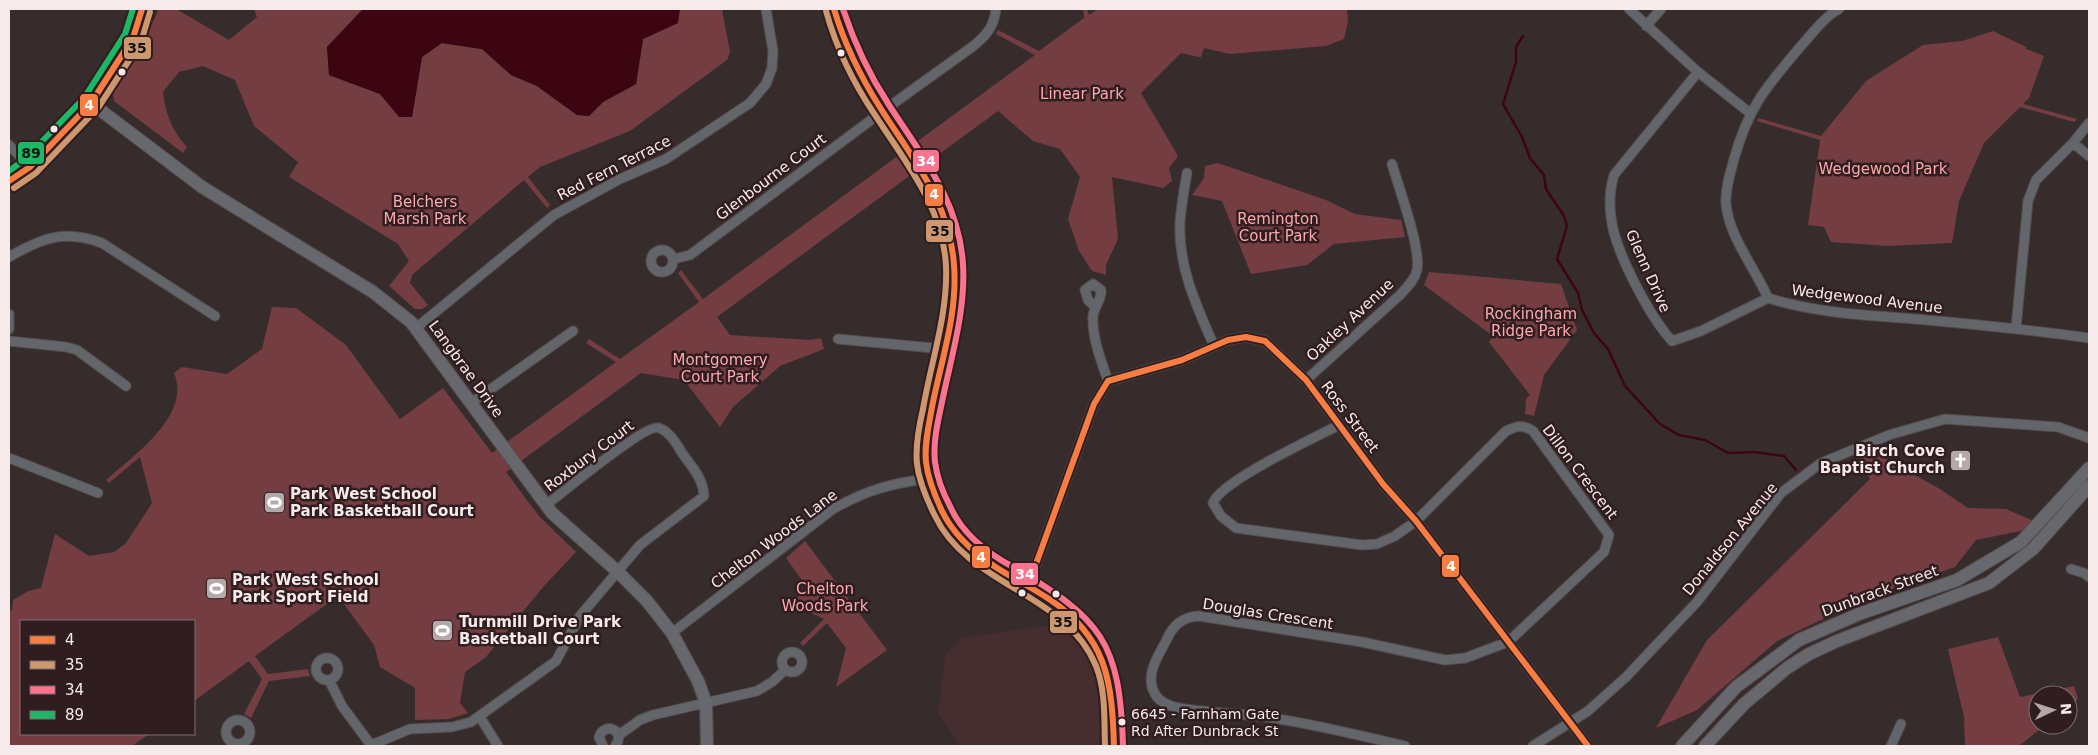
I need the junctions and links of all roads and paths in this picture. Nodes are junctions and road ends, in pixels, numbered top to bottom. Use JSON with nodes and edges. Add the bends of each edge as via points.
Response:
{"nodes":[{"id":1,"x":142,"y":9,"type":"edge"},
{"id":2,"x":766,"y":9,"type":"edge"},
{"id":3,"x":834,"y":9,"type":"edge"},
{"id":4,"x":996,"y":9,"type":"edge"},
{"id":5,"x":1629,"y":9,"type":"edge"},
{"id":6,"x":1661,"y":9,"type":"edge"},
{"id":7,"x":1839,"y":9,"type":"edge"},
{"id":8,"x":1646,"y":26,"type":"junction"},
{"id":9,"x":1698,"y":72,"type":"junction"},
{"id":10,"x":91,"y":103,"type":"junction"},
{"id":11,"x":883,"y":111,"type":"junction"},
{"id":12,"x":1750,"y":113,"type":"junction"},
{"id":13,"x":2089,"y":123,"type":"edge"},
{"id":14,"x":2073,"y":143,"type":"junction"},
{"id":15,"x":9,"y":145,"type":"edge"},
{"id":16,"x":2089,"y":156,"type":"edge"},
{"id":17,"x":1392,"y":164,"type":"dead end"},
{"id":18,"x":30,"y":167,"type":"junction"},
{"id":19,"x":1187,"y":173,"type":"dead end"},
{"id":20,"x":9,"y":181,"type":"edge"},
{"id":21,"x":9,"y":257,"type":"edge"},
{"id":22,"x":674,"y":259,"type":"dead end"},
{"id":23,"x":1768,"y":298,"type":"junction"},
{"id":24,"x":1095,"y":307,"type":"dead end"},
{"id":25,"x":9,"y":314,"type":"edge"},
{"id":26,"x":215,"y":316,"type":"dead end"},
{"id":27,"x":416,"y":328,"type":"junction"},
{"id":28,"x":2016,"y":328,"type":"junction"},
{"id":29,"x":9,"y":329,"type":"edge"},
{"id":30,"x":573,"y":330,"type":"dead end"},
{"id":31,"x":2089,"y":338,"type":"edge"},
{"id":32,"x":838,"y":339,"type":"dead end"},
{"id":33,"x":9,"y":341,"type":"edge"},
{"id":34,"x":1214,"y":346,"type":"junction"},
{"id":35,"x":944,"y":350,"type":"junction"},
{"id":36,"x":1306,"y":380,"type":"junction"},
{"id":37,"x":1108,"y":381,"type":"junction"},
{"id":38,"x":126,"y":386,"type":"dead end"},
{"id":39,"x":472,"y":403,"type":"junction"},
{"id":40,"x":1339,"y":425,"type":"junction"},
{"id":41,"x":2089,"y":438,"type":"edge"},
{"id":42,"x":9,"y":458,"type":"edge"},
{"id":43,"x":2089,"y":468,"type":"edge"},
{"id":44,"x":930,"y":478,"type":"junction"},
{"id":45,"x":2089,"y":486,"type":"edge"},
{"id":46,"x":98,"y":493,"type":"dead end"},
{"id":47,"x":2084,"y":495,"type":"edge"},
{"id":48,"x":546,"y":505,"type":"junction"},
{"id":49,"x":1416,"y":521,"type":"junction"},
{"id":50,"x":2071,"y":569,"type":"dead end"},
{"id":51,"x":618,"y":572,"type":"junction"},
{"id":52,"x":2089,"y":577,"type":"edge"},
{"id":53,"x":1028,"y":586,"type":"junction"},
{"id":54,"x":672,"y":633,"type":"junction"},
{"id":55,"x":1508,"y":642,"type":"junction"},
{"id":56,"x":785,"y":670,"type":"dead end"},
{"id":57,"x":329,"y":680,"type":"dead end"},
{"id":58,"x":706,"y":703,"type":"junction"},
{"id":59,"x":480,"y":717,"type":"junction"},
{"id":60,"x":1570,"y":723,"type":"junction"},
{"id":61,"x":1901,"y":724,"type":"dead end"},
{"id":62,"x":619,"y":735,"type":"junction"},
{"id":63,"x":370,"y":746,"type":"edge"},
{"id":64,"x":498,"y":746,"type":"edge"},
{"id":65,"x":603,"y":746,"type":"edge"},
{"id":66,"x":615,"y":746,"type":"edge"},
{"id":67,"x":707,"y":746,"type":"edge"},
{"id":68,"x":1114,"y":746,"type":"edge"},
{"id":69,"x":1405,"y":746,"type":"edge"},
{"id":70,"x":1534,"y":746,"type":"edge"},
{"id":71,"x":1588,"y":746,"type":"edge"},
{"id":72,"x":1682,"y":746,"type":"edge"},
{"id":73,"x":1705,"y":746,"type":"edge"},
{"id":74,"x":1891,"y":746,"type":"edge"}],
"edges":[{"from":1,"to":10,"type":"street","via":[[133,38]]},
{"from":2,"to":27,"type":"street","name":"Red Fern Terrace","via":[[773,51],[772,68],[766,84],[750,103],[666,160],[612,183],[554,214]]},
{"from":3,"to":11,"type":"street","via":[[861,76]]},
{"from":4,"to":11,"type":"street","name":"Glenbourne Court","via":[[985,37]]},
{"from":5,"to":8,"type":"street"},
{"from":6,"to":8,"type":"street"},
{"from":7,"to":12,"type":"street","name":"Wedgewood Avenue","via":[[1814,31],[1763,90]]},
{"from":8,"to":9,"type":"street"},
{"from":9,"to":12,"type":"street"},
{"from":9,"to":23,"type":"street","name":"Glenn Drive","via":[[1614,175],[1610,188],[1611,218],[1624,258],[1658,326],[1672,342]]},
{"from":10,"to":18,"type":"street"},
{"from":10,"to":27,"type":"street","name":"Langbrae Drive","via":[[202,187],[373,292]]},
{"from":11,"to":22,"type":"street","name":"Glenbourne Court","via":[[690,254]]},
{"from":11,"to":35,"type":"street","via":[[934,186],[949,227],[955,270]]},
{"from":12,"to":23,"type":"street","name":"Wedgewood Avenue","via":[[1728,181],[1726,205],[1733,228]]},
{"from":13,"to":14,"type":"street"},
{"from":14,"to":16,"type":"street"},
{"from":14,"to":28,"type":"street","via":[[2036,180],[2028,201]]},
{"from":15,"to":18,"type":"street"},
{"from":17,"to":36,"type":"street","name":"Oakley Avenue","via":[[1417,254],[1417,271],[1400,295]]},
{"from":18,"to":20,"type":"street"},
{"from":19,"to":34,"type":"street","via":[[1180,223],[1181,247],[1186,277]]},
{"from":21,"to":26,"type":"street","via":[[35,242],[53,237],[71,235],[88,238],[102,243]]},
{"from":23,"to":28,"type":"street","name":"Wedgewood Avenue","via":[[1797,307],[1840,313]]},
{"from":24,"to":37,"type":"street","via":[[1093,325],[1098,354]]},
{"from":25,"to":29,"type":"street"},
{"from":27,"to":39,"type":"street","name":"Langbrae Drive"},
{"from":28,"to":31,"type":"street","name":"Wedgewood Avenue"},
{"from":30,"to":39,"type":"street"},
{"from":32,"to":35,"type":"street"},
{"from":33,"to":38,"type":"street","via":[[77,350]]},
{"from":34,"to":36,"type":"street","name":"Ross Street","via":[[1246,337],[1265,341]]},
{"from":34,"to":37,"type":"street","name":"Ross Street","via":[[1182,360]]},
{"from":35,"to":44,"type":"street","via":[[927,435],[926,464]]},
{"from":36,"to":40,"type":"street","name":"Ross Street"},
{"from":37,"to":53,"type":"street","via":[[1094,404]]},
{"from":39,"to":48,"type":"street","name":"Langbrae Drive"},
{"from":40,"to":49,"type":"street","name":"Ross Street","via":[[1383,484]]},
{"from":40,"to":49,"type":"street","via":[[1239,478],[1216,495],[1213,503],[1221,516],[1236,528],[1362,546],[1395,536]]},
{"from":41,"to":60,"type":"street","name":"Donaldson Avenue","via":[[2058,427],[1945,419],[1889,435],[1821,463],[1781,493],[1665,638],[1588,711]]},
{"from":42,"to":46,"type":"street"},
{"from":43,"to":72,"type":"street","name":"Dunbrack Street","via":[[2021,542],[1957,580],[1859,614],[1798,640],[1736,687]]},
{"from":44,"to":53,"type":"street","via":[[944,515],[964,543],[994,567]]},
{"from":44,"to":54,"type":"street","name":"Chelton Woods Lane","via":[[862,493],[833,509]]},
{"from":45,"to":47,"type":"street"},
{"from":47,"to":73,"type":"street","via":[[2033,549],[1989,583],[1810,654],[1787,668],[1744,704]]},
{"from":48,"to":51,"type":"street","name":"Langbrae Drive"},
{"from":48,"to":51,"type":"street","name":"Roxbury Court","via":[[644,430],[659,428],[668,434],[703,483],[704,496],[640,545]]},
{"from":49,"to":55,"type":"street","name":"Ross Street"},
{"from":49,"to":55,"type":"street","name":"Dillon Crescent","via":[[1506,431],[1517,426],[1533,431],[1609,535],[1604,552]]},
{"from":50,"to":52,"type":"street"},
{"from":51,"to":54,"type":"street","name":"Langbrae Drive"},
{"from":51,"to":59,"type":"street","via":[[580,616],[556,661]]},
{"from":53,"to":68,"type":"street","via":[[1062,606],[1093,640],[1109,678]]},
{"from":54,"to":58,"type":"street","name":"Langbrae Drive"},
{"from":55,"to":60,"type":"street","name":"Ross Street"},
{"from":55,"to":69,"type":"street","name":"Douglas Crescent","via":[[1465,658],[1445,660],[1362,642],[1276,630],[1239,620],[1186,616],[1169,633],[1151,670],[1156,695],[1170,706],[1266,717]]},
{"from":56,"to":58,"type":"street","via":[[757,691]]},
{"from":57,"to":63,"type":"street","via":[[342,706]]},
{"from":58,"to":62,"type":"street","via":[[640,720]]},
{"from":58,"to":67,"type":"street","name":"Langbrae Drive"},
{"from":59,"to":63,"type":"street","via":[[462,725],[410,730]]},
{"from":59,"to":64,"type":"street"},
{"from":60,"to":70,"type":"street"},
{"from":60,"to":71,"type":"street","name":"Ross Street"},
{"from":61,"to":74,"type":"street"},
{"from":62,"to":65,"type":"street","via":[[612,728],[602,731],[599,740]]},
{"from":62,"to":66,"type":"street"}]}
